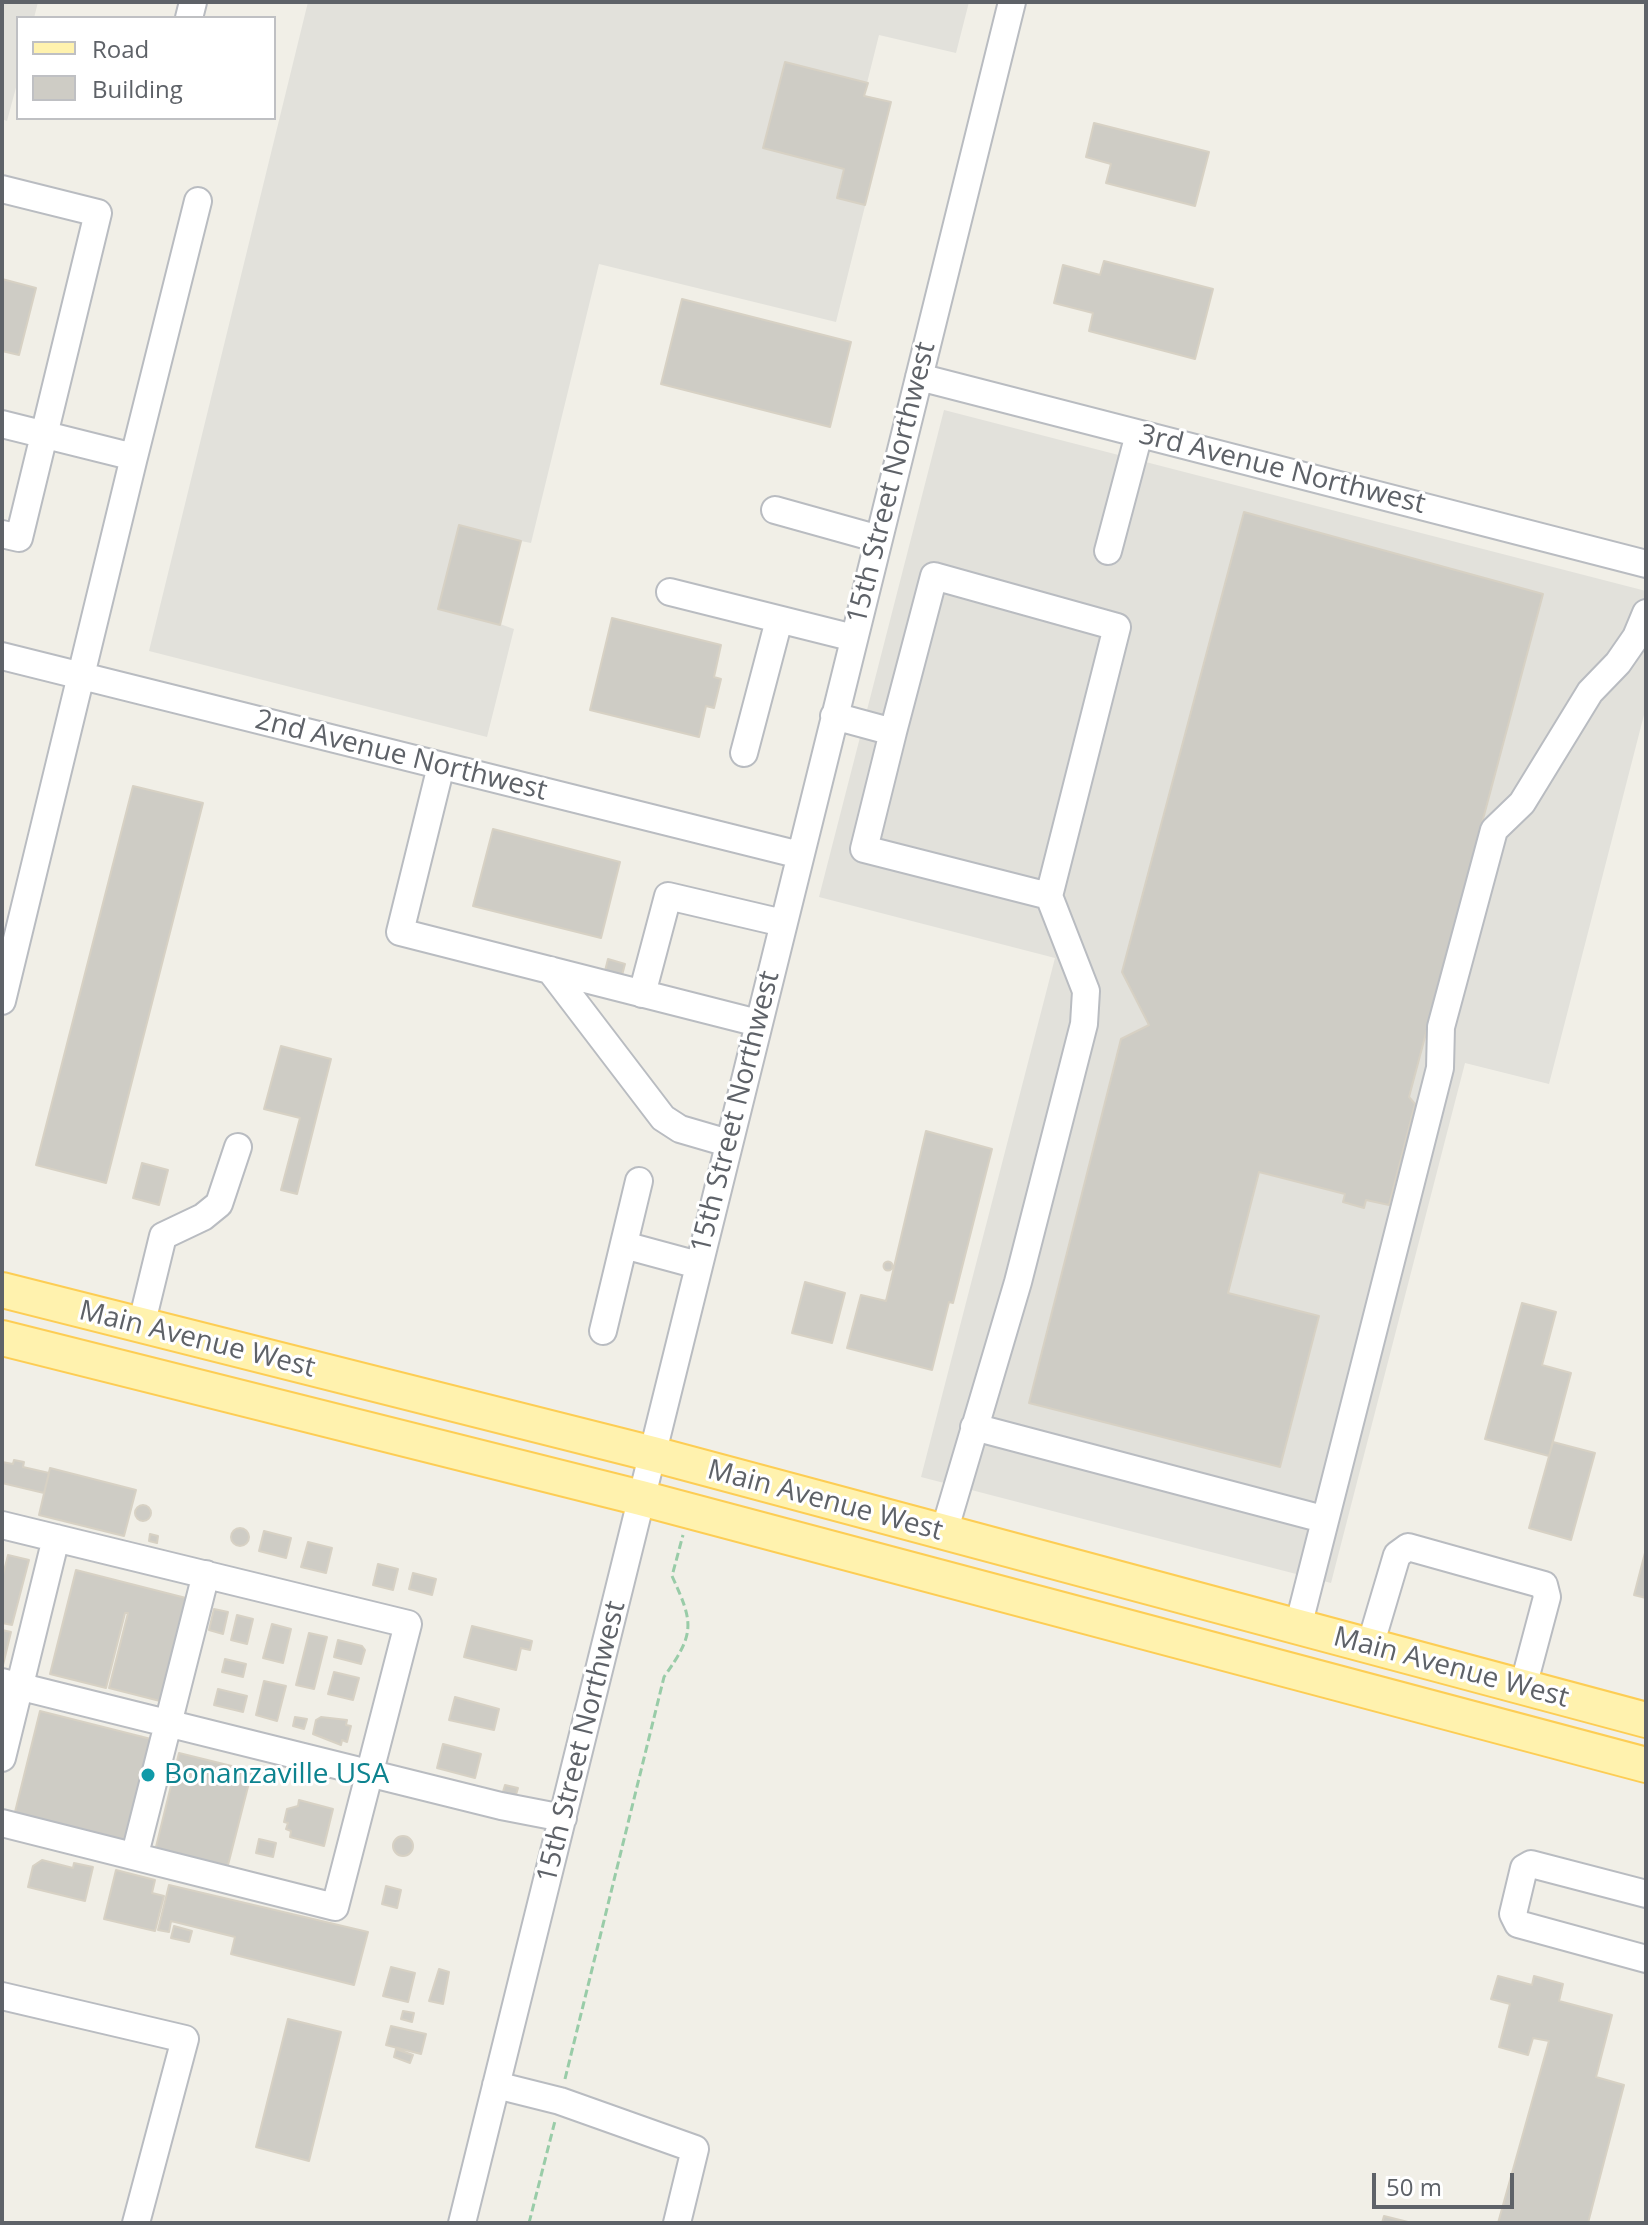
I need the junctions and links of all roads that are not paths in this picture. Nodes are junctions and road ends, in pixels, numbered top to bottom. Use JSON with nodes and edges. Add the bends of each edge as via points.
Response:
{"nodes":[{"id":1,"x":1012,"y":2,"type":"edge"},
{"id":2,"x":2,"y":189,"type":"edge"},
{"id":3,"x":198,"y":201,"type":"dead end"},
{"id":4,"x":919,"y":377,"type":"junction"},
{"id":5,"x":2,"y":424,"type":"edge"},
{"id":6,"x":44,"y":434,"type":"junction"},
{"id":7,"x":1139,"y":434,"type":"junction"},
{"id":8,"x":134,"y":457,"type":"junction"},
{"id":9,"x":775,"y":510,"type":"dead end"},
{"id":10,"x":2,"y":534,"type":"edge"},
{"id":11,"x":879,"y":539,"type":"junction"},
{"id":12,"x":1108,"y":551,"type":"dead end"},
{"id":13,"x":1646,"y":564,"type":"edge"},
{"id":14,"x":670,"y":592,"type":"dead end"},
{"id":15,"x":1646,"y":613,"type":"edge"},
{"id":16,"x":779,"y":620,"type":"junction"},
{"id":17,"x":854,"y":638,"type":"junction"},
{"id":18,"x":2,"y":656,"type":"edge"},
{"id":19,"x":81,"y":675,"type":"junction"},
{"id":20,"x":834,"y":716,"type":"junction"},
{"id":21,"x":893,"y":732,"type":"junction"},
{"id":22,"x":744,"y":753,"type":"dead end"},
{"id":23,"x":441,"y":766,"type":"junction"},
{"id":24,"x":800,"y":855,"type":"junction"},
{"id":25,"x":1049,"y":896,"type":"junction"},
{"id":26,"x":783,"y":923,"type":"junction"},
{"id":27,"x":550,"y":970,"type":"junction"},
{"id":28,"x":642,"y":994,"type":"junction"},
{"id":29,"x":2,"y":1001,"type":"edge"},
{"id":30,"x":758,"y":1023,"type":"junction"},
{"id":31,"x":728,"y":1143,"type":"junction"},
{"id":32,"x":238,"y":1147,"type":"dead end"},
{"id":33,"x":639,"y":1181,"type":"dead end"},
{"id":34,"x":624,"y":1245,"type":"junction"},
{"id":35,"x":698,"y":1265,"type":"junction"},
{"id":36,"x":2,"y":1290,"type":"edge"},
{"id":37,"x":141,"y":1326,"type":"junction"},
{"id":38,"x":603,"y":1331,"type":"dead end"},
{"id":39,"x":2,"y":1338,"type":"edge"},
{"id":40,"x":974,"y":1427,"type":"junction"},
{"id":41,"x":653,"y":1454,"type":"junction"},
{"id":42,"x":641,"y":1498,"type":"junction"},
{"id":43,"x":1323,"y":1519,"type":"junction"},
{"id":44,"x":2,"y":1525,"type":"edge"},
{"id":45,"x":944,"y":1532,"type":"junction"},
{"id":46,"x":56,"y":1538,"type":"junction"},
{"id":47,"x":206,"y":1574,"type":"junction"},
{"id":48,"x":1298,"y":1627,"type":"junction"},
{"id":49,"x":1370,"y":1646,"type":"junction"},
{"id":50,"x":11,"y":1684,"type":"edge"},
{"id":51,"x":1523,"y":1687,"type":"junction"},
{"id":52,"x":1646,"y":1720,"type":"edge"},
{"id":53,"x":168,"y":1721,"type":"junction"},
{"id":54,"x":2,"y":1758,"type":"edge"},
{"id":55,"x":1646,"y":1765,"type":"edge"},
{"id":56,"x":370,"y":1773,"type":"junction"},
{"id":57,"x":563,"y":1818,"type":"junction"},
{"id":58,"x":2,"y":1823,"type":"edge"},
{"id":59,"x":135,"y":1854,"type":"junction"},
{"id":60,"x":1646,"y":1894,"type":"edge"},
{"id":61,"x":1646,"y":1959,"type":"edge"},
{"id":62,"x":2,"y":1996,"type":"edge"},
{"id":63,"x":496,"y":2085,"type":"junction"},
{"id":64,"x":136,"y":2223,"type":"edge"},
{"id":65,"x":462,"y":2223,"type":"edge"},
{"id":66,"x":677,"y":2223,"type":"edge"}],
"edges":[{"from":1,"to":4,"type":"street","name":"15th Street Northwest"},
{"from":2,"to":6,"type":"street","via":[[98,213]]},
{"from":3,"to":8,"type":"street"},
{"from":4,"to":7,"type":"street","name":"3rd Avenue Northwest"},
{"from":4,"to":11,"type":"street","name":"15th Street Northwest"},
{"from":5,"to":6,"type":"street"},
{"from":6,"to":8,"type":"street"},
{"from":6,"to":10,"type":"street","via":[[19,538]]},
{"from":7,"to":12,"type":"street"},
{"from":7,"to":13,"type":"street","name":"3rd Avenue Northwest"},
{"from":8,"to":19,"type":"street"},
{"from":9,"to":11,"type":"street"},
{"from":11,"to":17,"type":"street","name":"15th Street Northwest"},
{"from":14,"to":16,"type":"street"},
{"from":15,"to":43,"type":"street","via":[[1636,637],[1590,692],[1522,803],[1494,830],[1441,1027],[1436,1084]]},
{"from":16,"to":17,"type":"street"},
{"from":16,"to":22,"type":"street"},
{"from":17,"to":20,"type":"street","name":"15th Street Northwest"},
{"from":18,"to":19,"type":"street","name":"2nd Avenue Northwest"},
{"from":19,"to":23,"type":"street","name":"2nd Avenue Northwest"},
{"from":19,"to":29,"type":"street"},
{"from":20,"to":21,"type":"street"},
{"from":20,"to":24,"type":"street","name":"15th Street Northwest"},
{"from":21,"to":25,"type":"street","via":[[864,849]]},
{"from":21,"to":25,"type":"street","via":[[934,576],[1117,627]]},
{"from":23,"to":24,"type":"street","name":"2nd Avenue Northwest"},
{"from":23,"to":27,"type":"street","via":[[400,932]]},
{"from":24,"to":26,"type":"street","name":"15th Street Northwest"},
{"from":25,"to":40,"type":"street","via":[[1086,991],[1084,1024],[1018,1282]]},
{"from":26,"to":28,"type":"street","via":[[668,896]]},
{"from":26,"to":30,"type":"street","name":"15th Street Northwest"},
{"from":27,"to":28,"type":"street"},
{"from":27,"to":31,"type":"street","via":[[663,1118],[680,1129]]},
{"from":28,"to":30,"type":"street"},
{"from":30,"to":31,"type":"street","name":"15th Street Northwest"},
{"from":31,"to":35,"type":"street","name":"15th Street Northwest"},
{"from":32,"to":37,"type":"street","via":[[219,1204],[163,1236]]},
{"from":33,"to":34,"type":"street"},
{"from":34,"to":35,"type":"street"},
{"from":34,"to":38,"type":"street"},
{"from":35,"to":41,"type":"street","name":"15th Street Northwest"},
{"from":36,"to":37,"type":"main road","name":"Main Avenue West"},
{"from":37,"to":41,"type":"main road","name":"Main Avenue West"},
{"from":39,"to":42,"type":"main road","name":"Main Avenue West"},
{"from":40,"to":43,"type":"street"},
{"from":40,"to":45,"type":"street"},
{"from":41,"to":42,"type":"street","name":"15th Street Northwest"},
{"from":41,"to":45,"type":"main road","name":"Main Avenue West"},
{"from":42,"to":55,"type":"main road","name":"Main Avenue West"},
{"from":42,"to":57,"type":"street","name":"15th Street Northwest"},
{"from":43,"to":48,"type":"street"},
{"from":44,"to":46,"type":"street"},
{"from":45,"to":48,"type":"main road","name":"Main Avenue West"},
{"from":46,"to":47,"type":"street"},
{"from":46,"to":50,"type":"street"},
{"from":47,"to":53,"type":"street"},
{"from":47,"to":56,"type":"street","via":[[408,1624]]},
{"from":48,"to":49,"type":"main road","name":"Main Avenue West"},
{"from":49,"to":51,"type":"main road","name":"Main Avenue West"},
{"from":49,"to":51,"type":"street","via":[[1397,1555],[1408,1547],[1544,1585],[1547,1597]]},
{"from":50,"to":53,"type":"street"},
{"from":50,"to":54,"type":"street"},
{"from":51,"to":52,"type":"main road","name":"Main Avenue West"},
{"from":53,"to":56,"type":"street"},
{"from":53,"to":59,"type":"street"},
{"from":56,"to":57,"type":"street"},
{"from":56,"to":59,"type":"street","via":[[335,1907]]},
{"from":57,"to":63,"type":"street","name":"15th Street Northwest"},
{"from":58,"to":59,"type":"street"},
{"from":60,"to":61,"type":"street","via":[[1531,1864],[1524,1868],[1513,1914],[1518,1924]]},
{"from":62,"to":64,"type":"street","via":[[185,2039]]},
{"from":63,"to":65,"type":"street","name":"15th Street Northwest"},
{"from":63,"to":66,"type":"street","via":[[560,2101],[695,2149]]}]}
